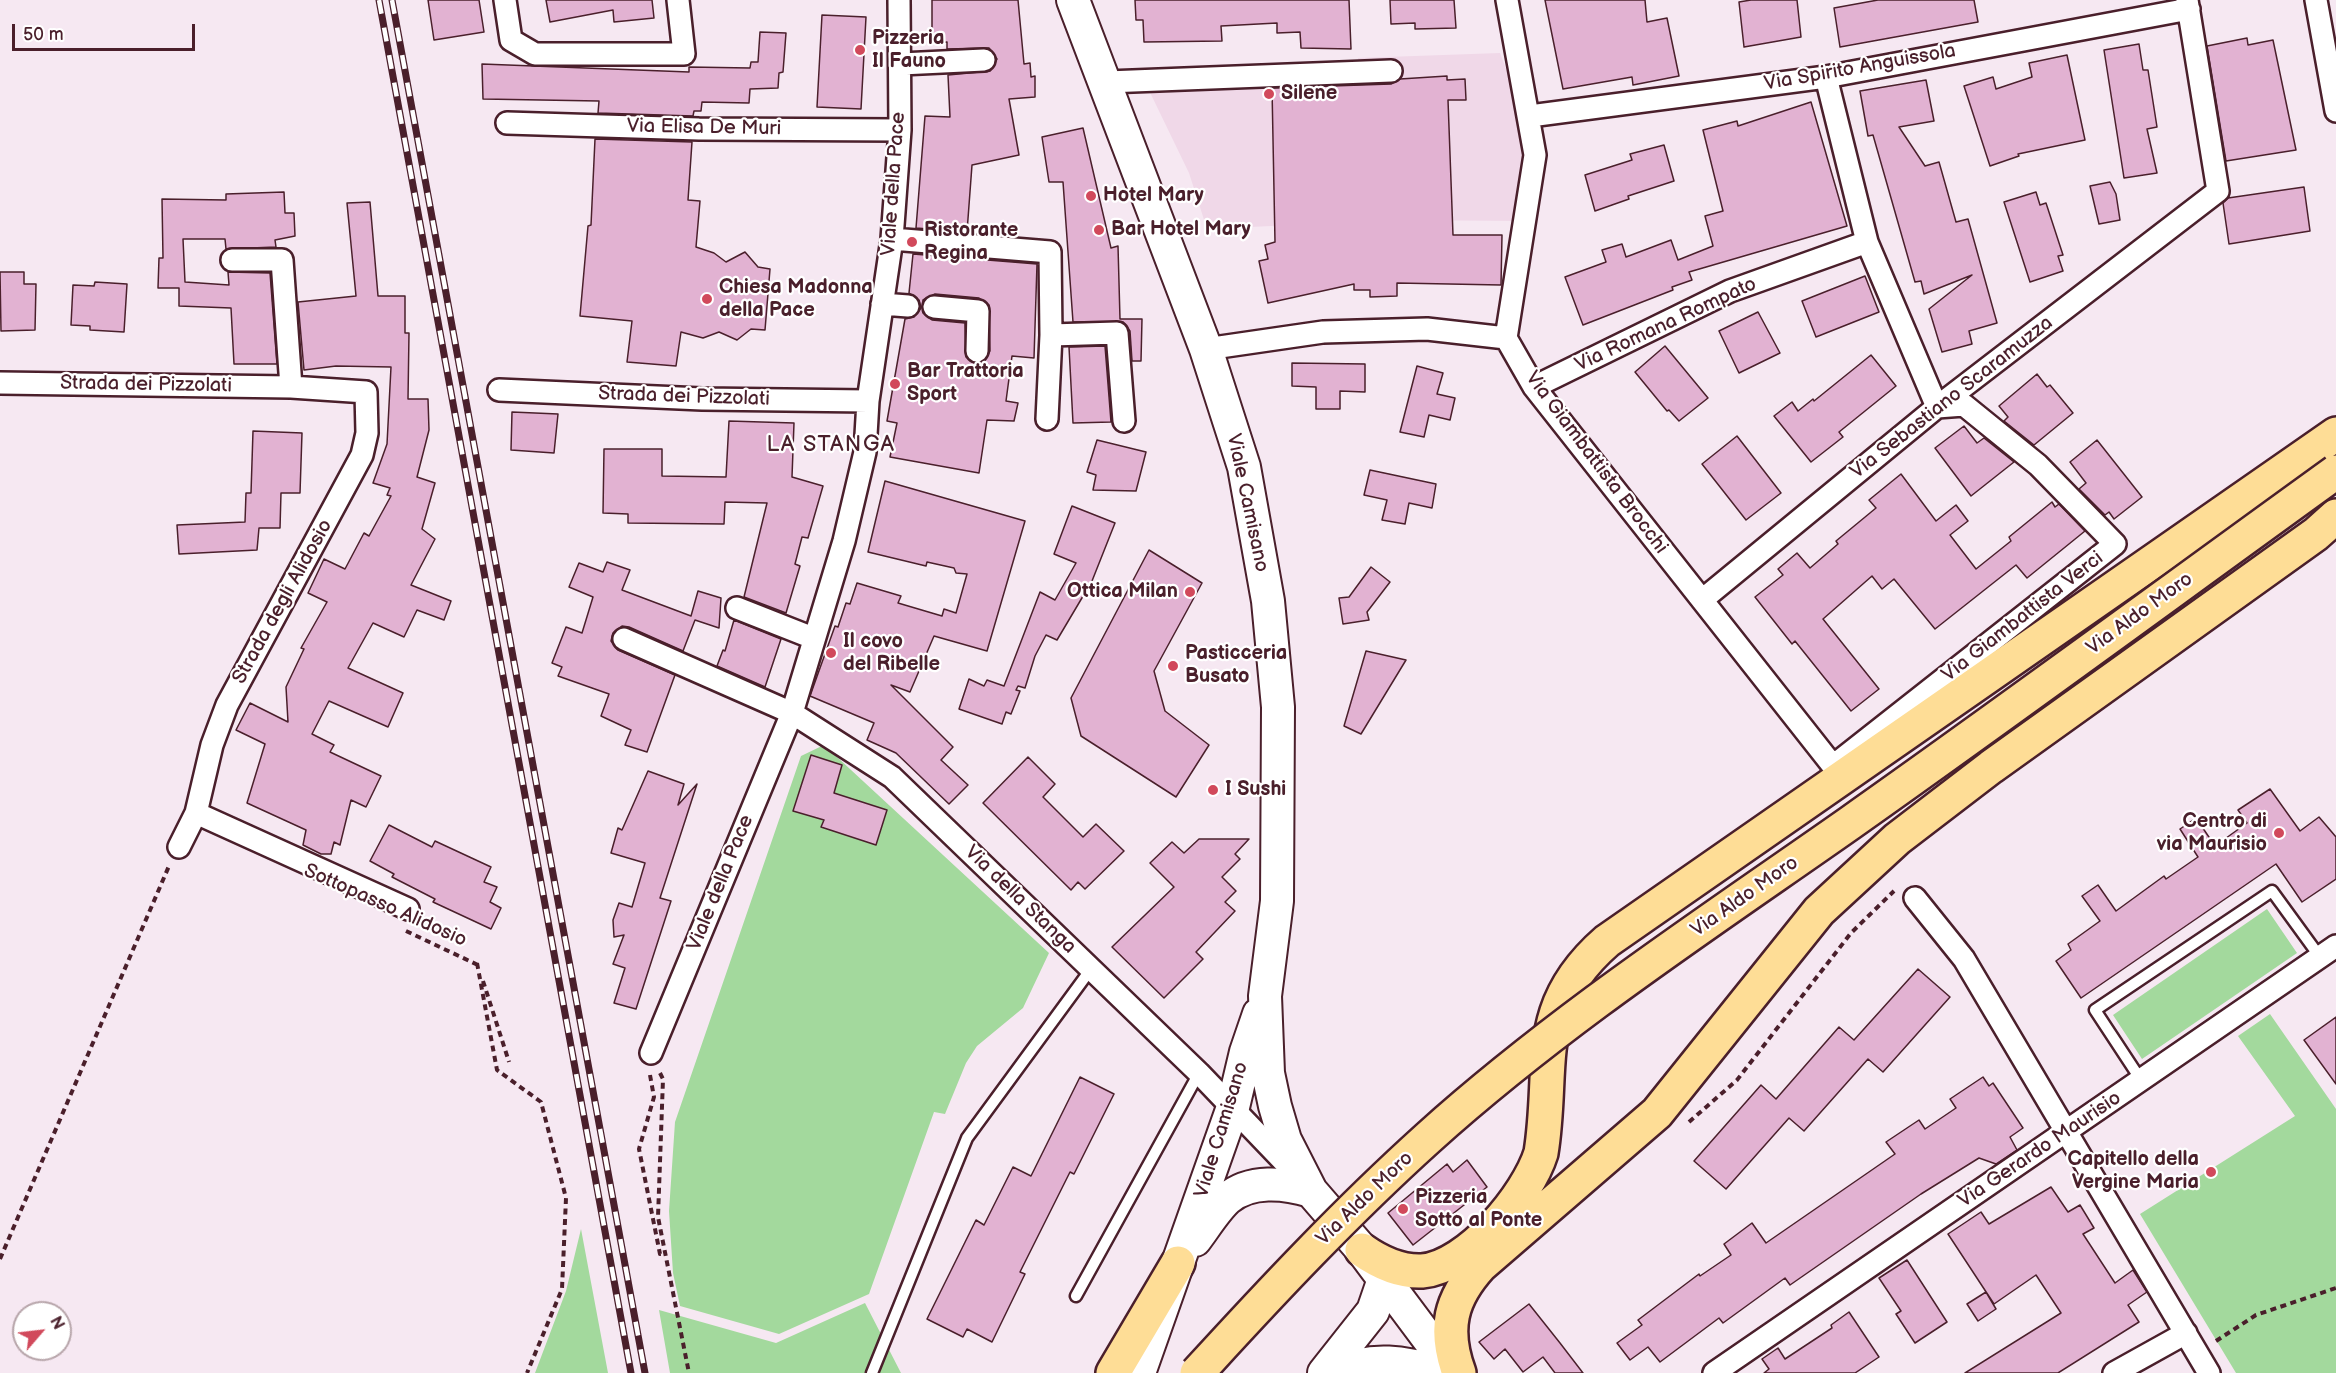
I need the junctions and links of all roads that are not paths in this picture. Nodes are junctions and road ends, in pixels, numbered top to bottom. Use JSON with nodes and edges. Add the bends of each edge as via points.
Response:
{"nodes":[{"id":1,"x":505,"y":0,"type":"edge"},
{"id":2,"x":678,"y":0,"type":"edge"},
{"id":3,"x":899,"y":0,"type":"edge"},
{"id":4,"x":1073,"y":0,"type":"edge"},
{"id":5,"x":1507,"y":0,"type":"edge"},
{"id":6,"x":2316,"y":0,"type":"edge"},
{"id":7,"x":2188,"y":4,"type":"edge"},
{"id":8,"x":984,"y":60,"type":"dead end"},
{"id":9,"x":901,"y":64,"type":"junction"},
{"id":10,"x":1391,"y":71,"type":"dead end"},
{"id":11,"x":1826,"y":77,"type":"junction"},
{"id":12,"x":1107,"y":82,"type":"junction"},
{"id":13,"x":2336,"y":111,"type":"edge"},
{"id":14,"x":1530,"y":116,"type":"junction"},
{"id":15,"x":507,"y":123,"type":"dead end"},
{"id":16,"x":900,"y":130,"type":"junction"},
{"id":17,"x":892,"y":239,"type":"junction"},
{"id":18,"x":1867,"y":242,"type":"junction"},
{"id":19,"x":232,"y":260,"type":"dead end"},
{"id":20,"x":882,"y":304,"type":"junction"},
{"id":21,"x":908,"y":306,"type":"dead end"},
{"id":22,"x":934,"y":307,"type":"dead end"},
{"id":23,"x":1051,"y":335,"type":"junction"},
{"id":24,"x":1506,"y":338,"type":"junction"},
{"id":25,"x":1206,"y":349,"type":"junction"},
{"id":26,"x":977,"y":351,"type":"dead end"},
{"id":27,"x":0,"y":383,"type":"edge"},
{"id":28,"x":291,"y":387,"type":"junction"},
{"id":29,"x":1534,"y":387,"type":"junction"},
{"id":30,"x":500,"y":390,"type":"dead end"},
{"id":31,"x":366,"y":392,"type":"joint"},
{"id":32,"x":868,"y":401,"type":"junction"},
{"id":33,"x":1937,"y":407,"type":"junction"},
{"id":34,"x":1047,"y":420,"type":"dead end"},
{"id":35,"x":1124,"y":421,"type":"dead end"},
{"id":36,"x":2336,"y":434,"type":"edge"},
{"id":37,"x":2336,"y":472,"type":"edge"},
{"id":38,"x":2336,"y":516,"type":"edge"},
{"id":39,"x":1702,"y":600,"type":"junction"},
{"id":40,"x":737,"y":608,"type":"dead end"},
{"id":41,"x":813,"y":638,"type":"junction"},
{"id":42,"x":624,"y":639,"type":"dead end"},
{"id":43,"x":792,"y":713,"type":"junction"},
{"id":44,"x":1833,"y":766,"type":"joint"},
{"id":45,"x":196,"y":813,"type":"junction"},
{"id":46,"x":179,"y":847,"type":"road end"},
{"id":47,"x":1915,"y":898,"type":"dead end"},
{"id":48,"x":405,"y":920,"type":"road end"},
{"id":49,"x":2328,"y":952,"type":"edge"},
{"id":50,"x":1091,"y":969,"type":"junction"},
{"id":51,"x":1265,"y":996,"type":"junction"},
{"id":52,"x":650,"y":1060,"type":"road end"},
{"id":53,"x":1199,"y":1073,"type":"junction"},
{"id":54,"x":2141,"y":1080,"type":"junction"},
{"id":55,"x":1233,"y":1107,"type":"junction"},
{"id":56,"x":2065,"y":1131,"type":"junction"},
{"id":57,"x":1542,"y":1153,"type":"junction"},
{"id":58,"x":1599,"y":1162,"type":"junction"},
{"id":59,"x":1311,"y":1191,"type":"junction"},
{"id":60,"x":1362,"y":1250,"type":"junction"},
{"id":61,"x":1178,"y":1263,"type":"junction"},
{"id":62,"x":1384,"y":1279,"type":"junction"},
{"id":63,"x":1076,"y":1296,"type":"dead end"},
{"id":64,"x":2186,"y":1333,"type":"junction"},
{"id":65,"x":879,"y":1358,"type":"junction"},
{"id":66,"x":872,"y":1373,"type":"edge"},
{"id":67,"x":880,"y":1373,"type":"edge"},
{"id":68,"x":1113,"y":1373,"type":"edge"},
{"id":69,"x":1139,"y":1373,"type":"edge"},
{"id":70,"x":1197,"y":1373,"type":"edge"},
{"id":71,"x":1324,"y":1373,"type":"edge"},
{"id":72,"x":1337,"y":1373,"type":"edge"},
{"id":73,"x":1441,"y":1373,"type":"edge"},
{"id":74,"x":1456,"y":1373,"type":"edge"},
{"id":75,"x":1714,"y":1373,"type":"edge"},
{"id":76,"x":2114,"y":1373,"type":"edge"},
{"id":77,"x":2209,"y":1373,"type":"edge"}],
"edges":[{"from":1,"to":2,"type":"street","via":[[511,40],[535,54],[604,55],[684,54]]},
{"from":3,"to":9,"type":"street","name":"Viale della Pace"},
{"from":4,"to":12,"type":"main road","name":"Viale Camisano"},
{"from":5,"to":14,"type":"street"},
{"from":6,"to":13,"type":"street"},
{"from":7,"to":11,"type":"street","name":"Via Spirito Anguissola"},
{"from":7,"to":33,"type":"street","name":"Via Sebastiano Scaramuzza","via":[[2218,191]]},
{"from":8,"to":9,"type":"street"},
{"from":9,"to":16,"type":"street","name":"Viale della Pace"},
{"from":10,"to":12,"type":"street"},
{"from":11,"to":14,"type":"street","name":"Via Spirito Anguissola"},
{"from":11,"to":18,"type":"street"},
{"from":12,"to":25,"type":"main road","name":"Viale Camisano"},
{"from":14,"to":24,"type":"street","via":[[1535,155]]},
{"from":15,"to":16,"type":"street","name":"Via Elisa De Muri"},
{"from":16,"to":17,"type":"street","name":"Viale della Pace"},
{"from":17,"to":20,"type":"street","name":"Viale della Pace"},
{"from":17,"to":23,"type":"street","via":[[1050,252]]},
{"from":18,"to":29,"type":"street","name":"Via Romana Rompato","via":[[1730,291]]},
{"from":18,"to":33,"type":"street"},
{"from":19,"to":28,"type":"street","via":[[282,260]]},
{"from":20,"to":21,"type":"street"},
{"from":20,"to":32,"type":"street","name":"Viale della Pace"},
{"from":22,"to":26,"type":"street","via":[[978,311]]},
{"from":23,"to":34,"type":"street"},
{"from":23,"to":35,"type":"street","via":[[1117,333]]},
{"from":24,"to":25,"type":"street","via":[[1427,329],[1334,332]]},
{"from":24,"to":29,"type":"street","name":"Via Giambattista Brocchi"},
{"from":25,"to":51,"type":"main road","name":"Viale Camisano","via":[[1244,467],[1268,601],[1278,707],[1277,901]]},
{"from":27,"to":28,"type":"street","name":"Strada dei Pizzolati"},
{"from":28,"to":31,"type":"street","name":"Strada dei Pizzolati"},
{"from":29,"to":39,"type":"street","name":"Via Giambattista Brocchi"},
{"from":30,"to":32,"type":"street","name":"Strada dei Pizzolati"},
{"from":31,"to":45,"type":"street","name":"Strada degli Alidosio","via":[[367,433],[362,455],[227,705],[212,745]]},
{"from":32,"to":41,"type":"street","name":"Viale della Pace","via":[[860,474],[844,541]]},
{"from":33,"to":39,"type":"street","name":"Via Sebastiano Scaramuzza"},
{"from":33,"to":44,"type":"street","name":"Via Giambattista Verci","via":[[1964,405],[2037,465],[2115,544]]},
{"from":36,"to":57,"type":"main road","via":[[1598,949],[1568,987],[1552,1029],[1547,1051]]},
{"from":37,"to":70,"type":"main road","name":"Via Aldo Moro","bridge":true,"via":[[1543,1043],[1390,1174]]},
{"from":38,"to":58,"type":"main road","via":[[1897,839],[1820,911],[1657,1113]]},
{"from":39,"to":44,"type":"street","name":"Via Giambattista Brocchi"},
{"from":40,"to":41,"type":"street"},
{"from":41,"to":43,"type":"street","name":"Viale della Pace"},
{"from":42,"to":43,"type":"street"},
{"from":43,"to":50,"type":"street","name":"Via della Stanga","via":[[892,777]]},
{"from":43,"to":52,"type":"street","name":"Viale della Pace"},
{"from":45,"to":46,"type":"street","name":"Strada degli Alidosio"},
{"from":45,"to":48,"type":"street"},
{"from":47,"to":56,"type":"street","via":[[1964,959]]},
{"from":49,"to":54,"type":"street","name":"Via Gerardo Maurisio"},
{"from":49,"to":54,"type":"lane","via":[[2272,891],[2095,1010]]},
{"from":50,"to":53,"type":"street","name":"Via della Stanga"},
{"from":50,"to":65,"type":"lane","via":[[967,1138]]},
{"from":51,"to":55,"type":"main road","name":"Viale Camisano"},
{"from":51,"to":59,"type":"main road","name":"Viale Camisano","via":[[1268,1073],[1275,1106],[1285,1140]]},
{"from":53,"to":55,"type":"street","name":"Via della Stanga"},
{"from":53,"to":63,"type":"lane"},
{"from":54,"to":56,"type":"street","name":"Via Gerardo Maurisio"},
{"from":55,"to":59,"type":"street","name":"Via della Stanga"},
{"from":55,"to":61,"type":"main road","name":"Viale Camisano"},
{"from":56,"to":64,"type":"street"},
{"from":56,"to":75,"type":"street","name":"Via Gerardo Maurisio"},
{"from":57,"to":58,"type":"main road","via":[[1544,1164],[1555,1172],[1579,1171]]},
{"from":57,"to":60,"type":"main road","via":[[1513,1204],[1459,1256],[1423,1271],[1385,1264]]},
{"from":58,"to":74,"type":"main road","via":[[1481,1264],[1466,1282],[1450,1324]]},
{"from":59,"to":60,"type":"main road","name":"Viale Camisano"},
{"from":59,"to":61,"type":"main road","name":"Viale Camisano","via":[[1277,1183],[1227,1198]]},
{"from":60,"to":62,"type":"main road","name":"Viale Camisano"},
{"from":61,"to":68,"type":"main road"},
{"from":61,"to":69,"type":"main road","name":"Viale Camisano"},
{"from":62,"to":71,"type":"main road","via":[[1373,1311]]},
{"from":62,"to":74,"type":"main road","name":"Viale Camisano"},
{"from":64,"to":76,"type":"street"},
{"from":64,"to":77,"type":"street"},
{"from":65,"to":66,"type":"lane"},
{"from":65,"to":67,"type":"lane"},
{"from":72,"to":73,"type":"main road","via":[[1369,1363],[1395,1361]]}]}
